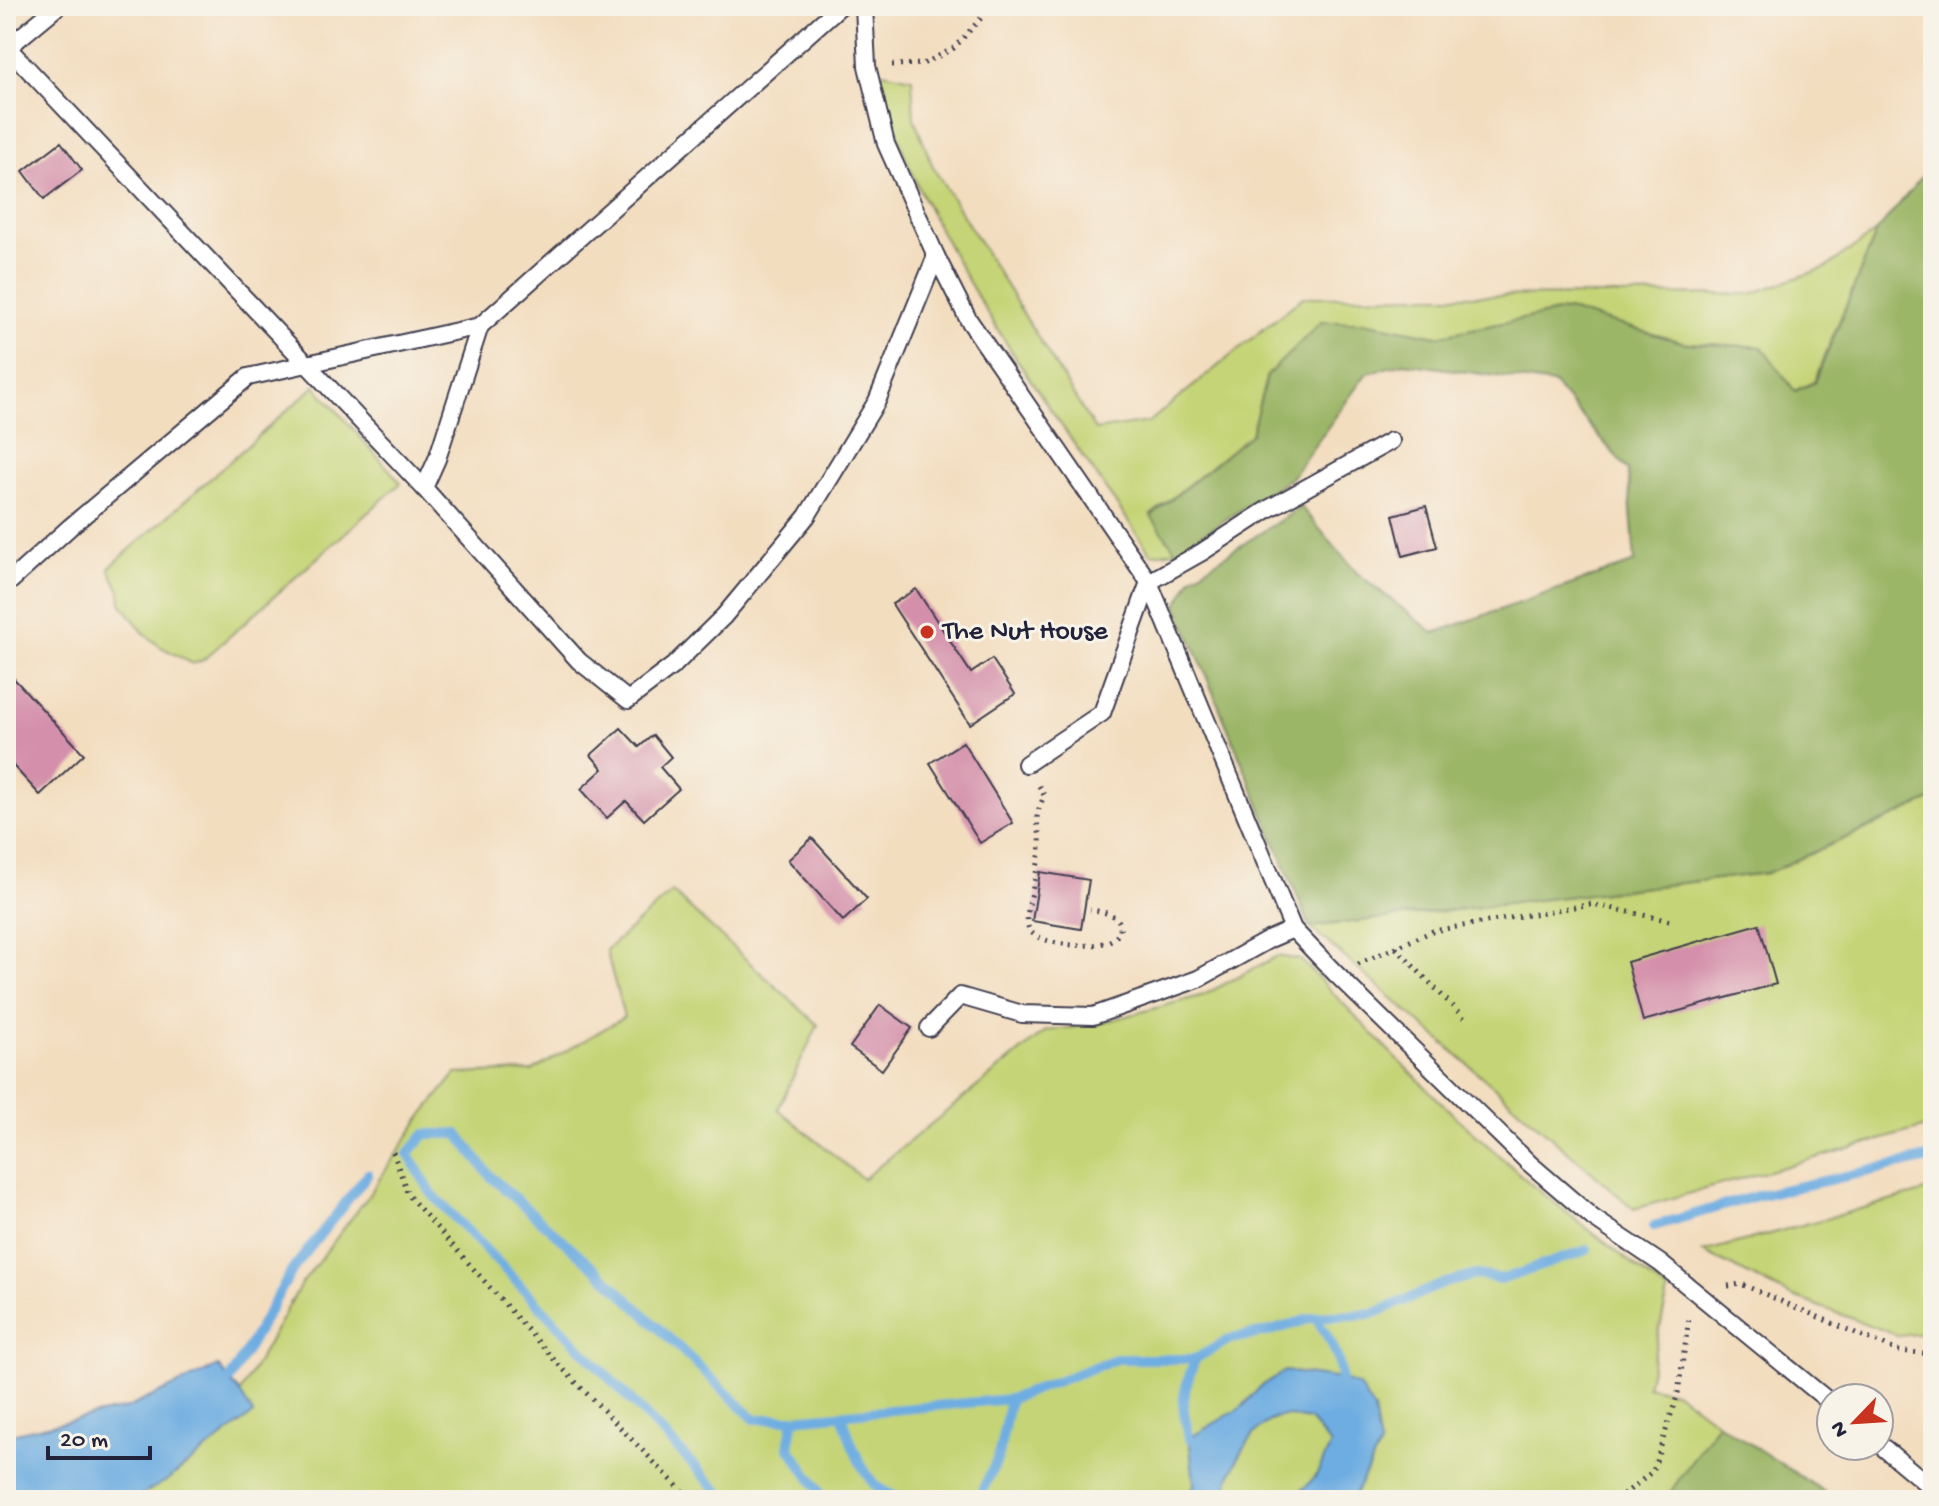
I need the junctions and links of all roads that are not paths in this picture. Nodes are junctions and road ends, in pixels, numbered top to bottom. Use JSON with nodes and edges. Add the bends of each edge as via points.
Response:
{"nodes":[{"id":1,"x":58,"y":6,"type":"edge"},
{"id":2,"x":840,"y":6,"type":"edge"},
{"id":3,"x":864,"y":6,"type":"edge"},
{"id":4,"x":7,"y":48,"type":"edge"},
{"id":5,"x":936,"y":256,"type":"junction"},
{"id":6,"x":480,"y":326,"type":"junction"},
{"id":7,"x":306,"y":363,"type":"junction"},
{"id":8,"x":1391,"y":441,"type":"dead end"},
{"id":9,"x":424,"y":488,"type":"junction"},
{"id":10,"x":1149,"y":582,"type":"junction"},
{"id":11,"x":6,"y":585,"type":"edge"},
{"id":12,"x":1026,"y":764,"type":"road end"},
{"id":13,"x":1293,"y":929,"type":"junction"},
{"id":14,"x":929,"y":1028,"type":"dead end"},
{"id":15,"x":1815,"y":1390,"type":"edge"},
{"id":16,"x":1895,"y":1457,"type":"edge"},
{"id":17,"x":1933,"y":1489,"type":"edge"}],
"edges":[{"from":1,"to":4,"type":"lane"},
{"from":2,"to":6,"type":"lane"},
{"from":3,"to":5,"type":"lane","via":[[867,66],[886,144]]},
{"from":4,"to":7,"type":"lane"},
{"from":5,"to":9,"type":"lane","via":[[877,401],[807,516],[724,616],[628,700],[579,661]]},
{"from":5,"to":10,"type":"lane","via":[[968,319]]},
{"from":6,"to":7,"type":"lane"},
{"from":6,"to":9,"type":"lane"},
{"from":7,"to":9,"type":"lane"},
{"from":7,"to":11,"type":"lane","via":[[248,377]]},
{"from":8,"to":10,"type":"lane"},
{"from":10,"to":12,"type":"lane","via":[[1102,713]]},
{"from":10,"to":13,"type":"lane"},
{"from":13,"to":14,"type":"lane","via":[[1198,979],[1093,1016],[1022,1014],[960,996]]},
{"from":13,"to":15,"type":"lane","via":[[1529,1163]]},
{"from":16,"to":17,"type":"lane"}]}
